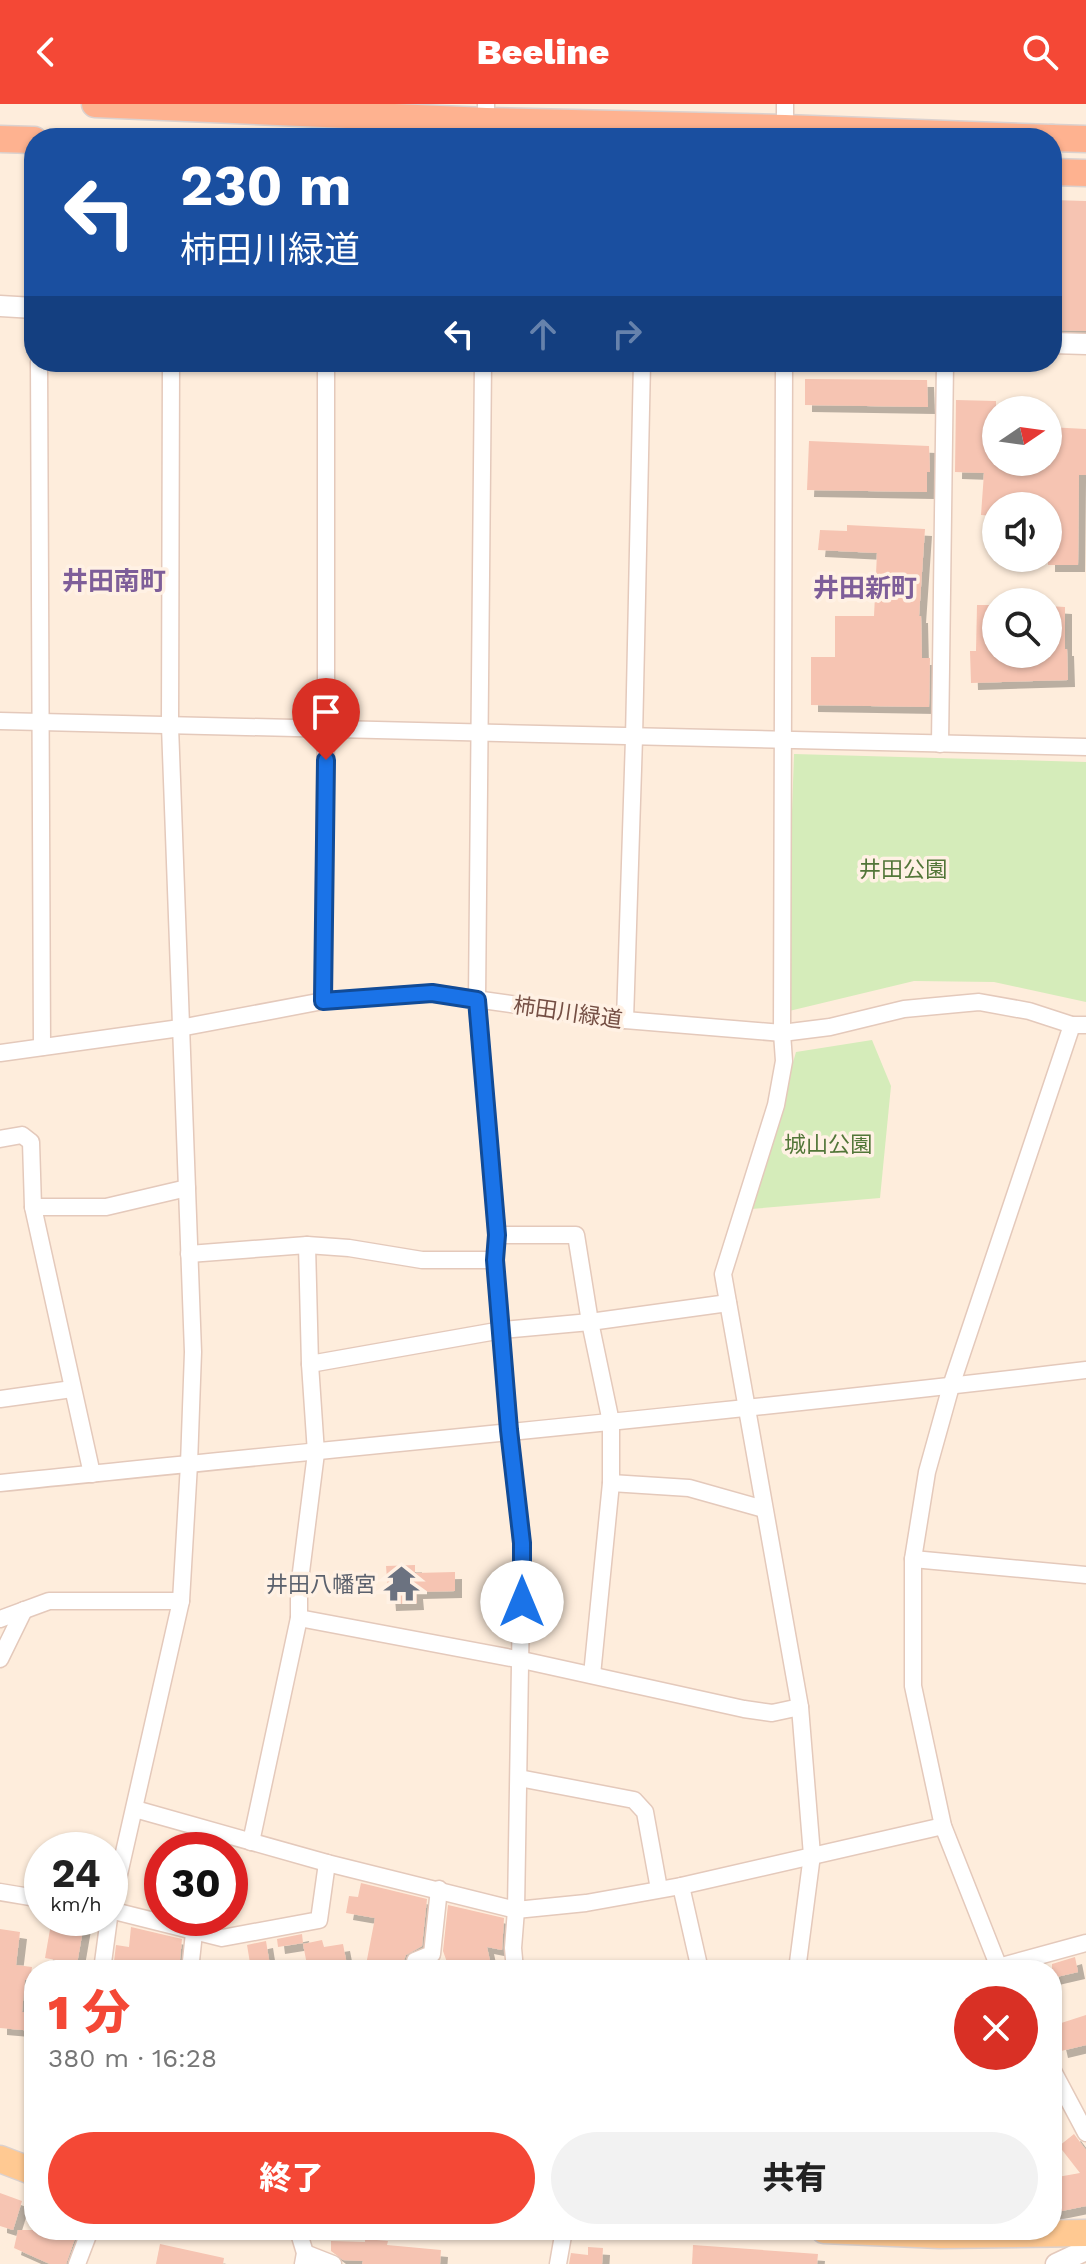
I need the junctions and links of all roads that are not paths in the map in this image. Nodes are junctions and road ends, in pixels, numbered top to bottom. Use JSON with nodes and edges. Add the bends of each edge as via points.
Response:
{"nodes":[{"id":1,"x":95,"y":104,"type":"edge"},
{"id":2,"x":164,"y":105,"type":"edge"},
{"id":3,"x":486,"y":121,"type":"edge"},
{"id":4,"x":785,"y":123,"type":"edge"},
{"id":5,"x":874,"y":128,"type":"edge"},
{"id":6,"x":1062,"y":138,"type":"edge"},
{"id":7,"x":0,"y":139,"type":"edge"},
{"id":8,"x":1086,"y":139,"type":"edge"},
{"id":9,"x":24,"y":140,"type":"edge"},
{"id":10,"x":1062,"y":172,"type":"edge"},
{"id":11,"x":1086,"y":173,"type":"edge"},
{"id":12,"x":0,"y":306,"type":"edge"},
{"id":13,"x":24,"y":307,"type":"edge"},
{"id":14,"x":1062,"y":343,"type":"edge"},
{"id":15,"x":1086,"y":344,"type":"edge"},
{"id":16,"x":39,"y":372,"type":"edge"},
{"id":17,"x":171,"y":372,"type":"edge"},
{"id":18,"x":326,"y":372,"type":"edge"},
{"id":19,"x":483,"y":372,"type":"edge"},
{"id":20,"x":642,"y":372,"type":"edge"},
{"id":21,"x":784,"y":372,"type":"edge"},
{"id":22,"x":945,"y":372,"type":"edge"},
{"id":23,"x":0,"y":721,"type":"edge"},
{"id":24,"x":41,"y":722,"type":"junction"},
{"id":25,"x":170,"y":726,"type":"junction"},
{"id":26,"x":326,"y":730,"type":"junction"},
{"id":27,"x":480,"y":735,"type":"junction"},
{"id":28,"x":634,"y":738,"type":"junction"},
{"id":29,"x":783,"y":741,"type":"junction"},
{"id":30,"x":940,"y":744,"type":"junction"},
{"id":31,"x":1086,"y":747,"type":"edge"},
{"id":32,"x":477,"y":1000,"type":"junction"},
{"id":33,"x":323,"y":1001,"type":"junction"},
{"id":34,"x":625,"y":1020,"type":"junction"},
{"id":35,"x":1079,"y":1025,"type":"edge"},
{"id":36,"x":180,"y":1028,"type":"junction"},
{"id":37,"x":782,"y":1033,"type":"junction"},
{"id":38,"x":42,"y":1047,"type":"junction"},
{"id":39,"x":0,"y":1053,"type":"edge"},
{"id":40,"x":0,"y":1139,"type":"edge"},
{"id":41,"x":187,"y":1188,"type":"junction"},
{"id":42,"x":33,"y":1207,"type":"junction"},
{"id":43,"x":497,"y":1235,"type":"junction"},
{"id":44,"x":307,"y":1245,"type":"junction"},
{"id":45,"x":189,"y":1254,"type":"junction"},
{"id":46,"x":495,"y":1260,"type":"junction"},
{"id":47,"x":728,"y":1303,"type":"junction"},
{"id":48,"x":590,"y":1322,"type":"junction"},
{"id":49,"x":502,"y":1330,"type":"junction"},
{"id":50,"x":310,"y":1364,"type":"junction"},
{"id":51,"x":1086,"y":1370,"type":"edge"},
{"id":52,"x":951,"y":1386,"type":"junction"},
{"id":53,"x":72,"y":1389,"type":"junction"},
{"id":54,"x":0,"y":1399,"type":"edge"},
{"id":55,"x":746,"y":1407,"type":"junction"},
{"id":56,"x":611,"y":1422,"type":"junction"},
{"id":57,"x":509,"y":1430,"type":"junction"},
{"id":58,"x":316,"y":1453,"type":"junction"},
{"id":59,"x":189,"y":1464,"type":"junction"},
{"id":60,"x":92,"y":1474,"type":"junction"},
{"id":61,"x":0,"y":1483,"type":"edge"},
{"id":62,"x":611,"y":1483,"type":"junction"},
{"id":63,"x":764,"y":1509,"type":"junction"},
{"id":64,"x":913,"y":1559,"type":"junction"},
{"id":65,"x":1086,"y":1575,"type":"edge"},
{"id":66,"x":181,"y":1601,"type":"junction"},
{"id":67,"x":24,"y":1610,"type":"junction"},
{"id":68,"x":299,"y":1618,"type":"junction"},
{"id":69,"x":0,"y":1619,"type":"edge"},
{"id":70,"x":0,"y":1659,"type":"edge"},
{"id":71,"x":522,"y":1660,"type":"junction"},
{"id":72,"x":592,"y":1675,"type":"junction"},
{"id":73,"x":800,"y":1707,"type":"junction"},
{"id":74,"x":519,"y":1778,"type":"junction"},
{"id":75,"x":135,"y":1809,"type":"junction"},
{"id":76,"x":943,"y":1826,"type":"junction"},
{"id":77,"x":128,"y":1838,"type":"edge"},
{"id":78,"x":251,"y":1842,"type":"junction"},
{"id":79,"x":812,"y":1855,"type":"junction"},
{"id":80,"x":327,"y":1863,"type":"junction"},
{"id":81,"x":681,"y":1886,"type":"junction"},
{"id":82,"x":439,"y":1889,"type":"junction"},
{"id":83,"x":659,"y":1889,"type":"junction"},
{"id":84,"x":0,"y":1892,"type":"edge"},
{"id":85,"x":24,"y":1896,"type":"edge"},
{"id":86,"x":516,"y":1910,"type":"junction"},
{"id":87,"x":248,"y":1933,"type":"edge"},
{"id":88,"x":107,"y":1936,"type":"edge"},
{"id":89,"x":194,"y":1936,"type":"edge"},
{"id":90,"x":211,"y":1936,"type":"edge"},
{"id":91,"x":233,"y":1936,"type":"edge"},
{"id":92,"x":1086,"y":1943,"type":"edge"},
{"id":93,"x":103,"y":1960,"type":"edge"},
{"id":94,"x":191,"y":1960,"type":"edge"},
{"id":95,"x":417,"y":1960,"type":"edge"},
{"id":96,"x":514,"y":1960,"type":"edge"},
{"id":97,"x":698,"y":1960,"type":"edge"},
{"id":98,"x":798,"y":1960,"type":"edge"},
{"id":99,"x":992,"y":1960,"type":"edge"},
{"id":100,"x":1026,"y":1960,"type":"edge"},
{"id":101,"x":1062,"y":2088,"type":"edge"},
{"id":102,"x":1086,"y":2133,"type":"edge"},
{"id":103,"x":0,"y":2159,"type":"edge"},
{"id":104,"x":24,"y":2168,"type":"edge"},
{"id":105,"x":1062,"y":2233,"type":"edge"},
{"id":106,"x":1086,"y":2233,"type":"edge"},
{"id":107,"x":86,"y":2240,"type":"edge"},
{"id":108,"x":562,"y":2240,"type":"edge"},
{"id":109,"x":1086,"y":2250,"type":"edge"},
{"id":110,"x":304,"y":2258,"type":"edge"},
{"id":111,"x":77,"y":2264,"type":"edge"},
{"id":112,"x":333,"y":2264,"type":"edge"},
{"id":113,"x":558,"y":2264,"type":"edge"},
{"id":114,"x":1057,"y":2264,"type":"edge"}],
"edges":[{"from":1,"to":2,"type":"highway"},
{"from":2,"to":3,"type":"highway"},
{"from":3,"to":4,"type":"highway"},
{"from":4,"to":5,"type":"highway"},
{"from":6,"to":8,"type":"highway"},
{"from":7,"to":9,"type":"highway"},
{"from":10,"to":11,"type":"highway"},
{"from":12,"to":13,"type":"street"},
{"from":14,"to":15,"type":"street"},
{"from":16,"to":24,"type":"street"},
{"from":17,"to":25,"type":"street"},
{"from":18,"to":26,"type":"street"},
{"from":19,"to":27,"type":"street"},
{"from":20,"to":28,"type":"street"},
{"from":21,"to":29,"type":"street"},
{"from":22,"to":30,"type":"street"},
{"from":23,"to":24,"type":"street"},
{"from":24,"to":25,"type":"street"},
{"from":24,"to":38,"type":"street"},
{"from":25,"to":26,"type":"street"},
{"from":25,"to":36,"type":"street"},
{"from":26,"to":27,"type":"street"},
{"from":26,"to":33,"type":"street"},
{"from":27,"to":28,"type":"street"},
{"from":27,"to":32,"type":"street"},
{"from":28,"to":29,"type":"street"},
{"from":28,"to":34,"type":"street"},
{"from":29,"to":30,"type":"street"},
{"from":29,"to":37,"type":"street"},
{"from":30,"to":31,"type":"street"},
{"from":32,"to":33,"type":"street","name":"柿田川緑道","via":[[432,993]]},
{"from":32,"to":34,"type":"street","name":"柿田川緑道"},
{"from":32,"to":43,"type":"street"},
{"from":33,"to":36,"type":"street","name":"柿田川緑道"},
{"from":34,"to":37,"type":"street","name":"柿田川緑道"},
{"from":35,"to":37,"type":"street","name":"柿田川緑道","via":[[979,1002],[904,1009]]},
{"from":35,"to":52,"type":"street"},
{"from":36,"to":38,"type":"street","name":"柿田川緑道"},
{"from":36,"to":41,"type":"street"},
{"from":37,"to":47,"type":"street","via":[[784,1061],[776,1105],[723,1274]]},
{"from":38,"to":39,"type":"street","name":"柿田川緑道"},
{"from":40,"to":42,"type":"street","via":[[22,1135],[31,1142]]},
{"from":41,"to":42,"type":"street","via":[[106,1207]]},
{"from":41,"to":45,"type":"street"},
{"from":42,"to":53,"type":"street"},
{"from":43,"to":46,"type":"street"},
{"from":43,"to":48,"type":"street","via":[[576,1235]]},
{"from":44,"to":45,"type":"street"},
{"from":44,"to":46,"type":"street","via":[[422,1260]]},
{"from":44,"to":50,"type":"street"},
{"from":45,"to":59,"type":"street"},
{"from":46,"to":49,"type":"street"},
{"from":47,"to":48,"type":"street"},
{"from":47,"to":55,"type":"street"},
{"from":48,"to":49,"type":"street"},
{"from":48,"to":56,"type":"street"},
{"from":49,"to":50,"type":"street"},
{"from":49,"to":57,"type":"street"},
{"from":50,"to":58,"type":"street"},
{"from":51,"to":52,"type":"street"},
{"from":52,"to":55,"type":"street"},
{"from":52,"to":64,"type":"street","via":[[927,1472]]},
{"from":53,"to":54,"type":"street"},
{"from":53,"to":60,"type":"street"},
{"from":55,"to":56,"type":"street"},
{"from":55,"to":63,"type":"street"},
{"from":56,"to":57,"type":"street"},
{"from":56,"to":62,"type":"street"},
{"from":57,"to":58,"type":"street"},
{"from":57,"to":71,"type":"street","via":[[522,1543]]},
{"from":58,"to":59,"type":"street"},
{"from":58,"to":68,"type":"street"},
{"from":59,"to":60,"type":"street"},
{"from":59,"to":66,"type":"street"},
{"from":60,"to":61,"type":"street"},
{"from":62,"to":63,"type":"street","via":[[689,1488]]},
{"from":62,"to":72,"type":"street"},
{"from":63,"to":73,"type":"street"},
{"from":64,"to":65,"type":"street"},
{"from":64,"to":76,"type":"street","via":[[913,1686]]},
{"from":66,"to":67,"type":"street","via":[[49,1601]]},
{"from":66,"to":75,"type":"street"},
{"from":67,"to":69,"type":"street"},
{"from":67,"to":70,"type":"street"},
{"from":68,"to":71,"type":"street"},
{"from":68,"to":78,"type":"street"},
{"from":71,"to":72,"type":"street"},
{"from":71,"to":74,"type":"street"},
{"from":72,"to":73,"type":"street","via":[[744,1709],[772,1713]]},
{"from":73,"to":79,"type":"street"},
{"from":74,"to":83,"type":"street","via":[[634,1800],[645,1812]]},
{"from":74,"to":86,"type":"street"},
{"from":75,"to":77,"type":"street"},
{"from":75,"to":78,"type":"street"},
{"from":76,"to":79,"type":"street"},
{"from":76,"to":99,"type":"street"},
{"from":78,"to":80,"type":"street"},
{"from":79,"to":81,"type":"street"},
{"from":79,"to":98,"type":"street"},
{"from":80,"to":82,"type":"street"},
{"from":80,"to":87,"type":"street","via":[[319,1920]]},
{"from":81,"to":83,"type":"street"},
{"from":81,"to":97,"type":"street"},
{"from":82,"to":86,"type":"street"},
{"from":82,"to":95,"type":"street","via":[[432,1954]]},
{"from":83,"to":86,"type":"street"},
{"from":84,"to":85,"type":"street"},
{"from":86,"to":96,"type":"street"},
{"from":88,"to":93,"type":"street"},
{"from":89,"to":94,"type":"street"},
{"from":90,"to":91,"type":"street"},
{"from":92,"to":100,"type":"street"},
{"from":101,"to":102,"type":"street"},
{"from":103,"to":104,"type":"main road"},
{"from":105,"to":106,"type":"main road"},
{"from":107,"to":111,"type":"street"},
{"from":108,"to":113,"type":"street"},
{"from":109,"to":114,"type":"street"},
{"from":110,"to":112,"type":"street"}]}
